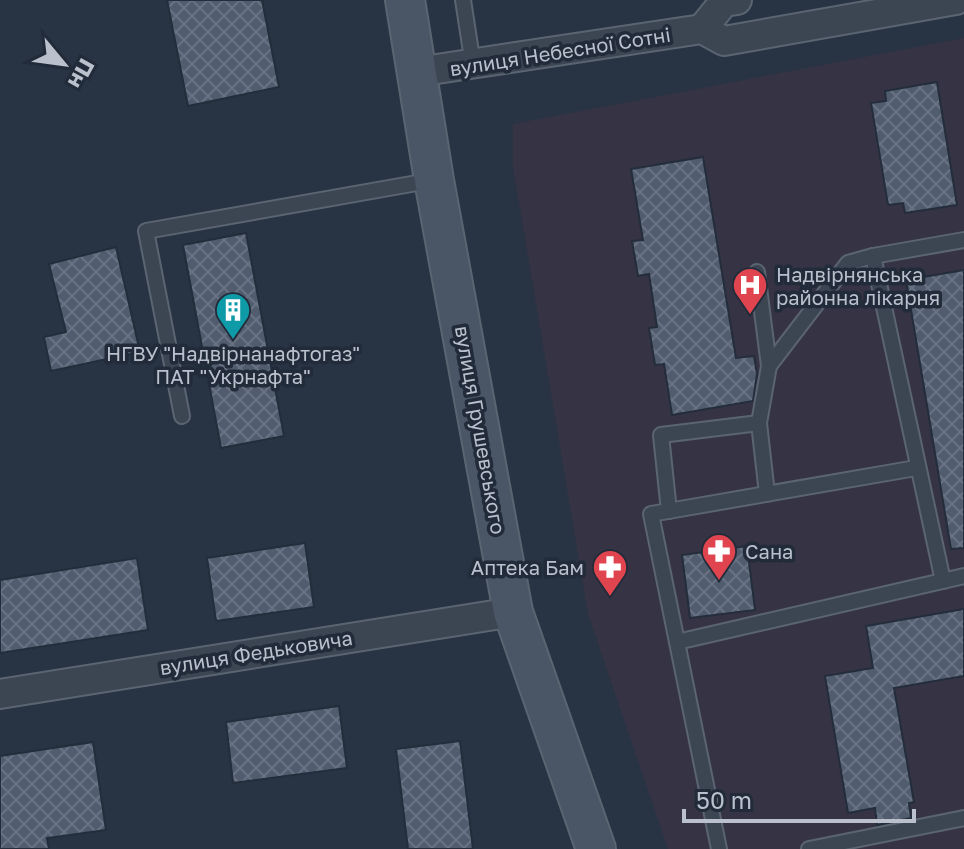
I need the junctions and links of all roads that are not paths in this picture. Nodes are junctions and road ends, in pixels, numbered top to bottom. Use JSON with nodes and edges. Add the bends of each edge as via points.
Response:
{"nodes":[{"id":1,"x":405,"y":0,"type":"edge"},
{"id":2,"x":463,"y":0,"type":"edge"},
{"id":3,"x":737,"y":0,"type":"edge"},
{"id":4,"x":956,"y":0,"type":"edge"},
{"id":5,"x":702,"y":29,"type":"junction"},
{"id":6,"x":473,"y":65,"type":"junction"},
{"id":7,"x":417,"y":72,"type":"junction"},
{"id":8,"x":434,"y":180,"type":"junction"},
{"id":9,"x":964,"y":240,"type":"edge"},
{"id":10,"x":873,"y":256,"type":"junction"},
{"id":11,"x":757,"y":272,"type":"dead end"},
{"id":12,"x":796,"y":330,"type":"junction"},
{"id":13,"x":765,"y":336,"type":"junction"},
{"id":14,"x":769,"y":366,"type":"junction"},
{"id":15,"x":182,"y":416,"type":"dead end"},
{"id":16,"x":759,"y":423,"type":"junction"},
{"id":17,"x":916,"y":468,"type":"junction"},
{"id":18,"x":767,"y":494,"type":"junction"},
{"id":19,"x":669,"y":511,"type":"junction"},
{"id":20,"x":964,"y":576,"type":"edge"},
{"id":21,"x":943,"y":581,"type":"junction"},
{"id":22,"x":513,"y":612,"type":"junction"},
{"id":23,"x":677,"y":642,"type":"junction"},
{"id":24,"x":0,"y":694,"type":"edge"},
{"id":25,"x":964,"y":818,"type":"edge"},
{"id":26,"x":596,"y":849,"type":"edge"},
{"id":27,"x":719,"y":849,"type":"edge"},
{"id":28,"x":809,"y":849,"type":"edge"}],
"edges":[{"from":1,"to":7,"type":"street","name":"вулиця Грушевського"},
{"from":2,"to":6,"type":"lane"},
{"from":3,"to":5,"type":"street","via":[[724,2]]},
{"from":4,"to":5,"type":"street","name":"вулиця Небесної Сотні","via":[[724,41]]},
{"from":5,"to":6,"type":"street","name":"вулиця Небесної Сотні"},
{"from":6,"to":7,"type":"street","name":"вулиця Небесної Сотні"},
{"from":7,"to":8,"type":"street","name":"вулиця Грушевського"},
{"from":8,"to":15,"type":"lane","via":[[146,231]]},
{"from":8,"to":22,"type":"street","name":"вулиця Грушевського"},
{"from":9,"to":10,"type":"lane"},
{"from":10,"to":12,"type":"lane","via":[[848,263]]},
{"from":10,"to":17,"type":"lane"},
{"from":11,"to":13,"type":"lane"},
{"from":12,"to":13,"type":"lane"},
{"from":12,"to":14,"type":"lane"},
{"from":13,"to":14,"type":"lane"},
{"from":14,"to":16,"type":"lane"},
{"from":16,"to":18,"type":"lane"},
{"from":16,"to":19,"type":"lane","via":[[661,435]]},
{"from":17,"to":18,"type":"lane"},
{"from":17,"to":21,"type":"lane"},
{"from":18,"to":19,"type":"lane"},
{"from":19,"to":23,"type":"lane","via":[[651,514]]},
{"from":20,"to":21,"type":"lane"},
{"from":21,"to":23,"type":"lane"},
{"from":22,"to":24,"type":"street","name":"вулиця Федьковича"},
{"from":22,"to":26,"type":"street","name":"вулиця Грушевського"},
{"from":23,"to":27,"type":"lane"},
{"from":25,"to":28,"type":"lane"}]}
